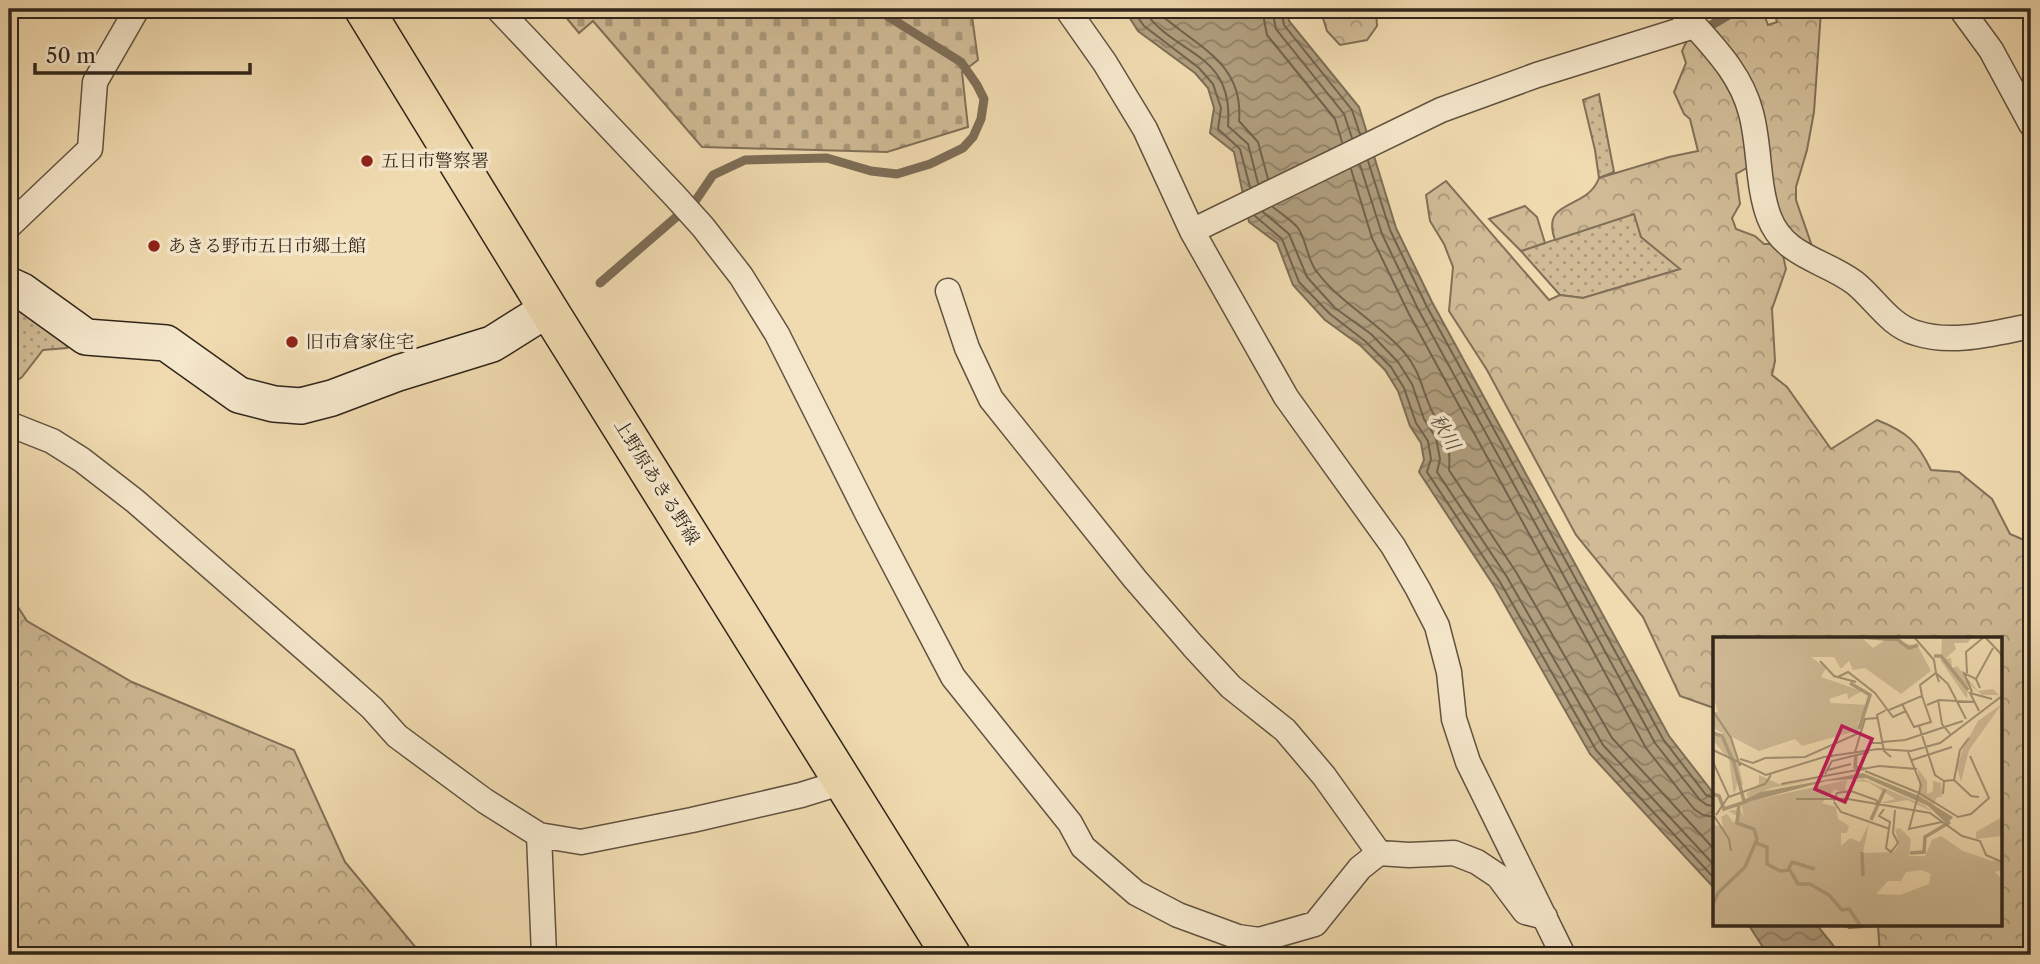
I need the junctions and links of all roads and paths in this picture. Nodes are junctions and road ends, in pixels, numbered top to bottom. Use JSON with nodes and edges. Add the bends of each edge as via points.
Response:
{"nodes":[{"id":1,"x":364,"y":9,"type":"edge"},
{"id":2,"x":498,"y":9,"type":"edge"},
{"id":3,"x":1067,"y":9,"type":"edge"},
{"id":4,"x":1961,"y":9,"type":"edge"},
{"id":5,"x":132,"y":11,"type":"edge"},
{"id":6,"x":1687,"y":17,"type":"edge"},
{"id":7,"x":2031,"y":124,"type":"edge"},
{"id":8,"x":9,"y":226,"type":"edge"},
{"id":9,"x":1200,"y":227,"type":"junction"},
{"id":10,"x":9,"y":285,"type":"edge"},
{"id":11,"x":948,"y":291,"type":"dead end"},
{"id":12,"x":548,"y":309,"type":"junction"},
{"id":13,"x":2031,"y":326,"type":"edge"},
{"id":14,"x":9,"y":424,"type":"edge"},
{"id":15,"x":843,"y":782,"type":"junction"},
{"id":16,"x":539,"y":835,"type":"junction"},
{"id":17,"x":1379,"y":853,"type":"junction"},
{"id":18,"x":1545,"y":917,"type":"junction"},
{"id":19,"x":544,"y":955,"type":"edge"},
{"id":20,"x":951,"y":955,"type":"edge"},
{"id":21,"x":1563,"y":955,"type":"edge"}],
"edges":[{"from":1,"to":12,"type":"main road","name":"上野原あきる野線"},
{"from":2,"to":17,"type":"street","via":[[675,196],[741,276],[777,334],[953,677],[1070,823],[1083,847],[1136,893],[1190,919],[1259,940],[1315,924],[1360,868]]},
{"from":3,"to":9,"type":"street","via":[[1105,63]]},
{"from":4,"to":7,"type":"street","via":[[1991,50]]},
{"from":5,"to":8,"type":"street","via":[[96,82],[90,149]]},
{"from":6,"to":9,"type":"street","via":[[1441,110]]},
{"from":6,"to":13,"type":"street","via":[[1727,62],[1742,89],[1752,115],[1769,218],[1788,246],[1855,283],[1892,319],[1914,333],[1951,339]]},
{"from":9,"to":18,"type":"street","via":[[1286,397],[1393,546],[1437,626],[1454,719],[1468,762]]},
{"from":10,"to":12,"type":"street","via":[[86,337],[166,343],[239,395],[301,406],[492,344]]},
{"from":11,"to":17,"type":"street","via":[[991,399],[1193,646],[1231,687],[1293,739]]},
{"from":12,"to":15,"type":"main road","name":"上野原あきる野線"},
{"from":14,"to":16,"type":"street","via":[[52,441],[135,501],[372,708],[397,736]]},
{"from":15,"to":16,"type":"street","via":[[692,821],[581,842]]},
{"from":15,"to":20,"type":"main road","name":"上野原あきる野線"},
{"from":16,"to":19,"type":"street"},
{"from":17,"to":18,"type":"street","via":[[1454,853],[1498,876],[1525,912]]},
{"from":18,"to":21,"type":"street"}]}
